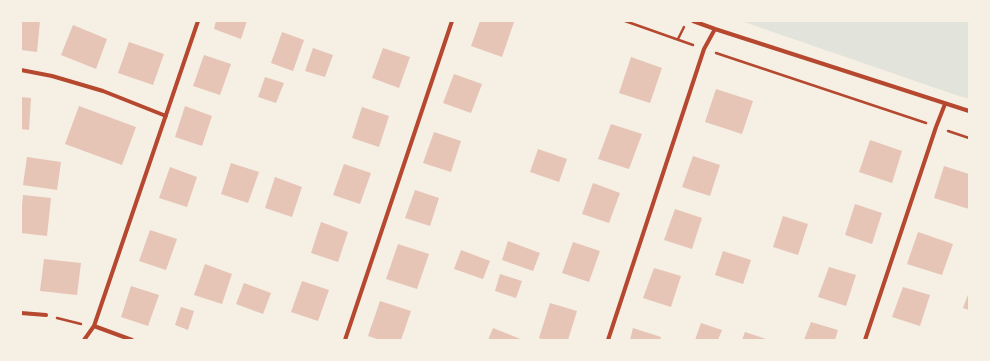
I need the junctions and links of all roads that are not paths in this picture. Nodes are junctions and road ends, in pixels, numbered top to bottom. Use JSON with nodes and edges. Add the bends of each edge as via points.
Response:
{"nodes":[{"id":1,"x":198,"y":21,"type":"edge"},
{"id":2,"x":452,"y":21,"type":"edge"},
{"id":3,"x":693,"y":21,"type":"edge"},
{"id":4,"x":715,"y":29,"type":"junction"},
{"id":5,"x":21,"y":70,"type":"edge"},
{"id":6,"x":945,"y":104,"type":"junction"},
{"id":7,"x":969,"y":112,"type":"edge"},
{"id":8,"x":166,"y":116,"type":"junction"},
{"id":9,"x":21,"y":313,"type":"edge"},
{"id":10,"x":46,"y":315,"type":"road end"},
{"id":11,"x":94,"y":326,"type":"junction"},
{"id":12,"x":84,"y":340,"type":"edge"},
{"id":13,"x":132,"y":340,"type":"edge"},
{"id":14,"x":345,"y":340,"type":"edge"},
{"id":15,"x":608,"y":340,"type":"edge"},
{"id":16,"x":865,"y":340,"type":"edge"}],
"edges":[{"from":1,"to":8,"type":"street"},
{"from":2,"to":14,"type":"street"},
{"from":3,"to":4,"type":"street"},
{"from":4,"to":6,"type":"street"},
{"from":4,"to":15,"type":"street","via":[[704,49]]},
{"from":5,"to":8,"type":"street","via":[[103,91]]},
{"from":6,"to":7,"type":"street"},
{"from":6,"to":16,"type":"street"},
{"from":8,"to":11,"type":"street"},
{"from":9,"to":10,"type":"street"},
{"from":11,"to":12,"type":"street"},
{"from":11,"to":13,"type":"street"}]}
